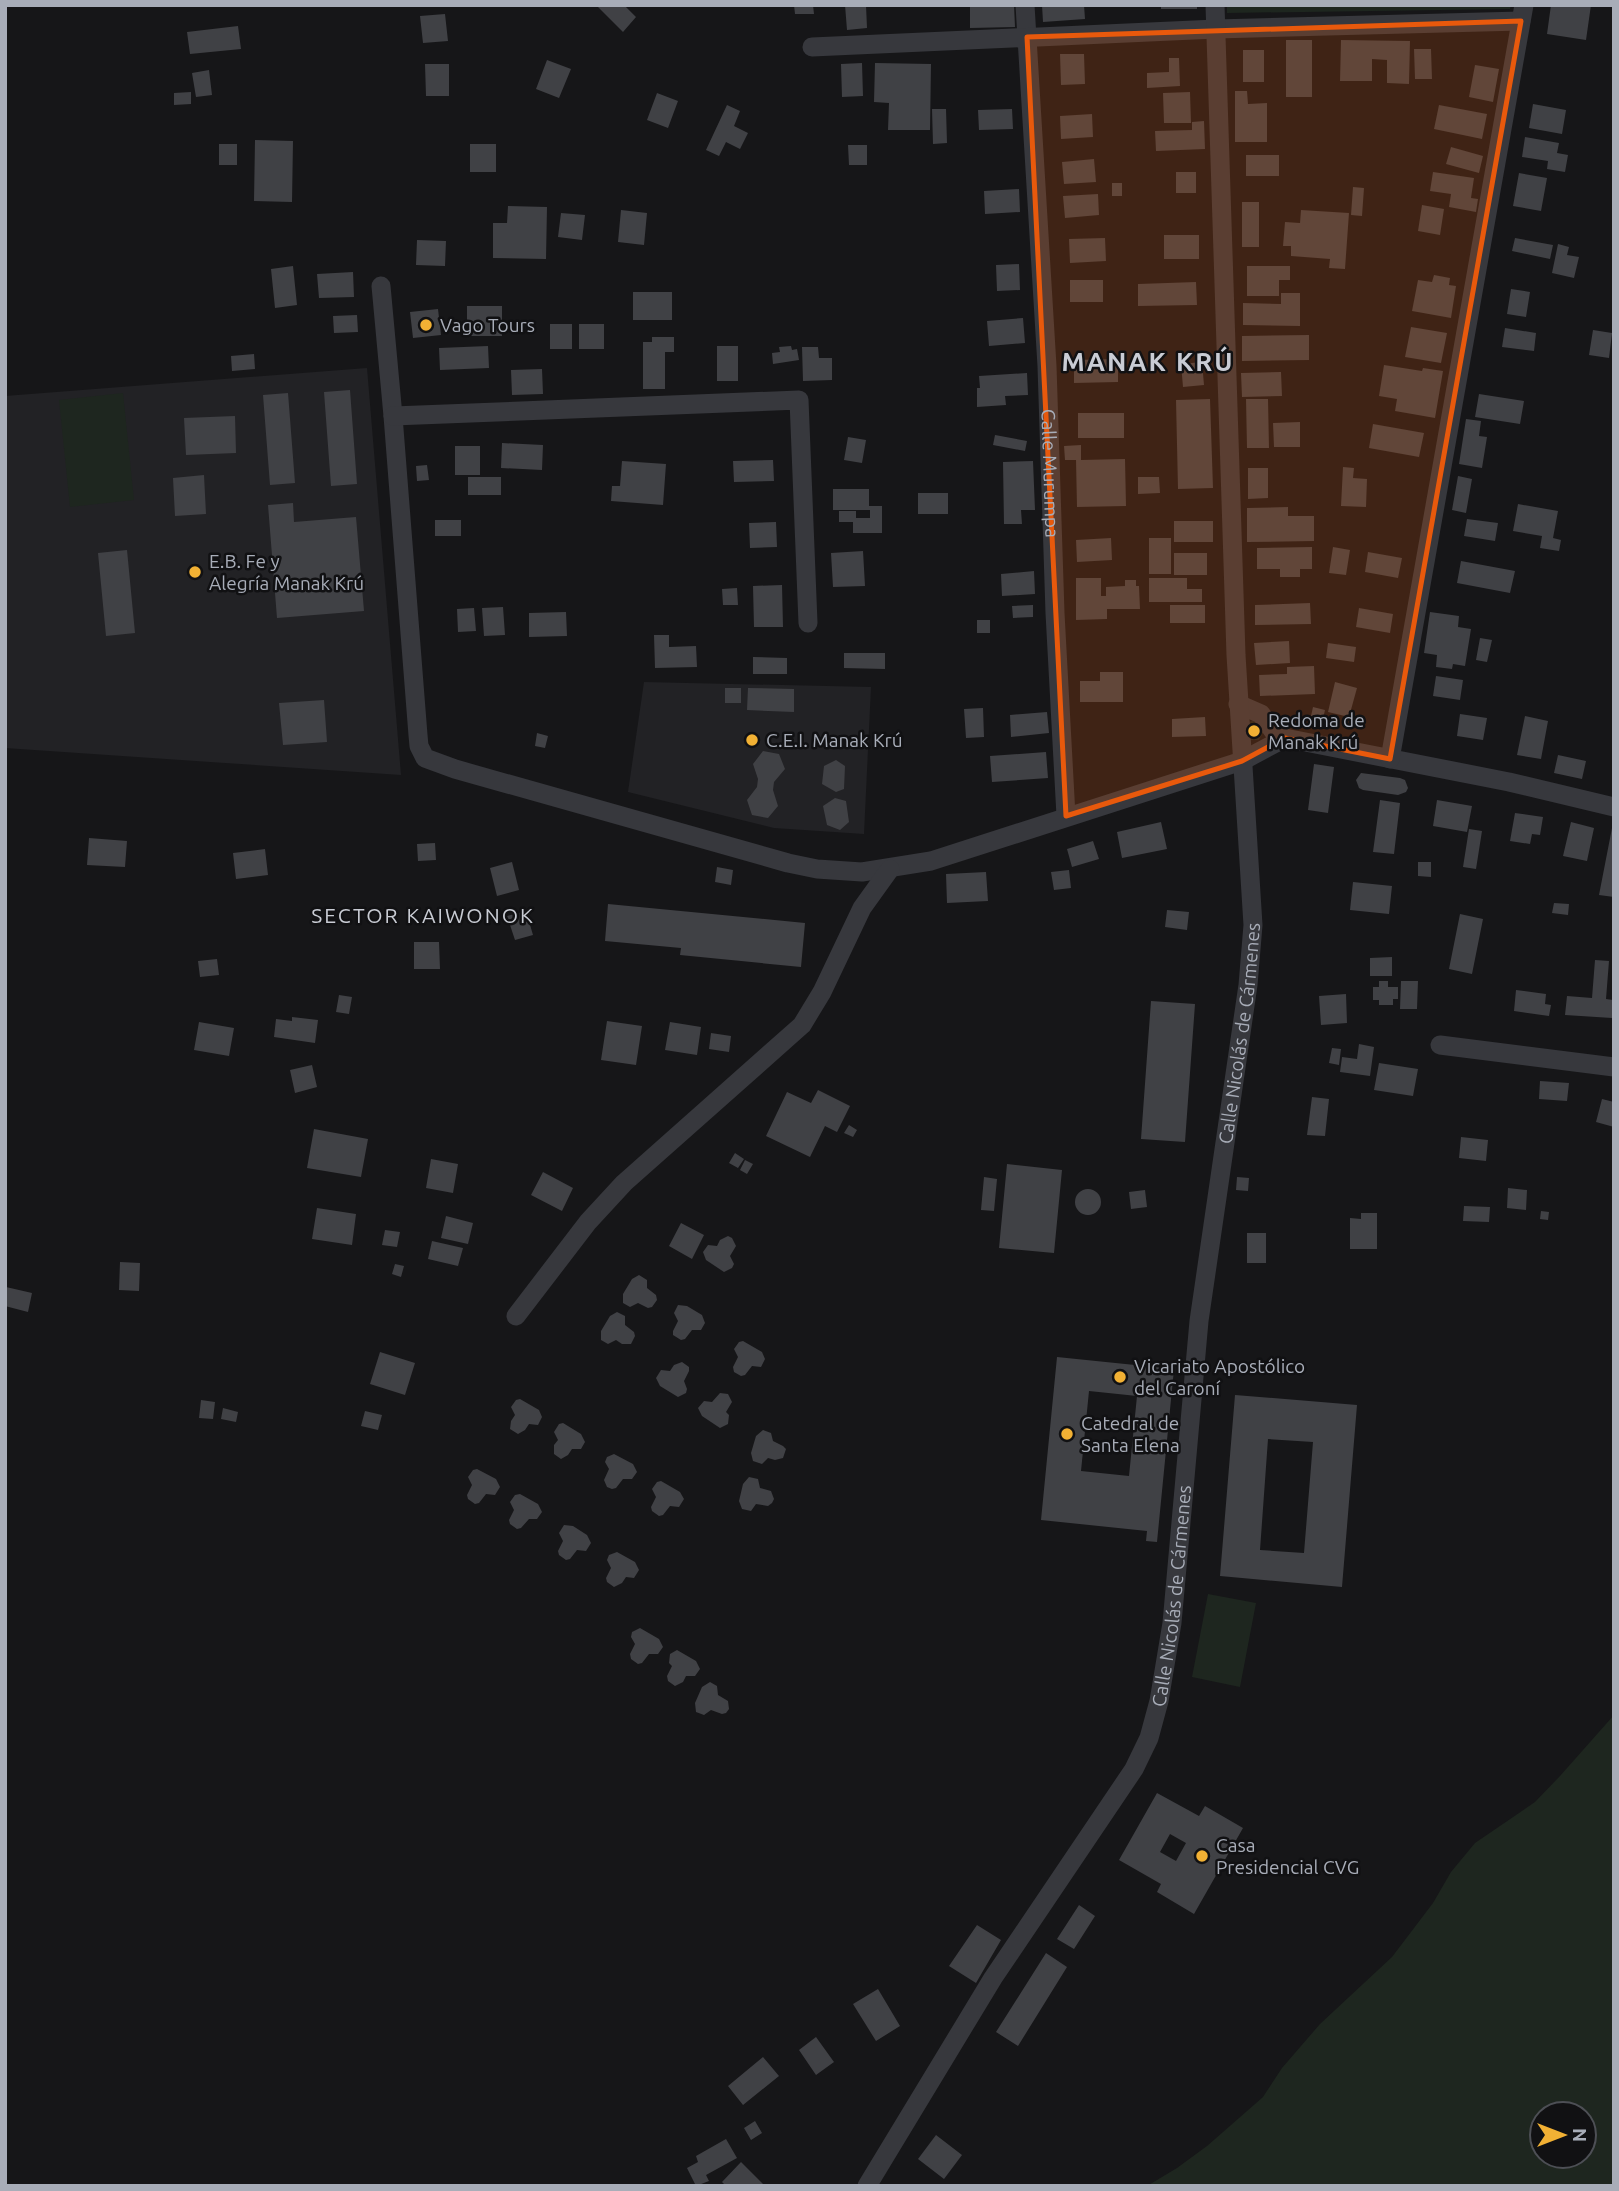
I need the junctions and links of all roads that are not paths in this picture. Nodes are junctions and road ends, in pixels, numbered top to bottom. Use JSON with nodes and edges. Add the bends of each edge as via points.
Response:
{"nodes":[{"id":1,"x":1025,"y":5,"type":"edge"},
{"id":2,"x":1216,"y":5,"type":"edge"},
{"id":3,"x":1522,"y":13,"type":"edge"},
{"id":4,"x":1216,"y":29,"type":"junction"},
{"id":5,"x":1027,"y":37,"type":"junction"},
{"id":6,"x":812,"y":47,"type":"dead end"},
{"id":7,"x":381,"y":286,"type":"dead end"},
{"id":8,"x":393,"y":416,"type":"junction"},
{"id":9,"x":808,"y":623,"type":"dead end"},
{"id":10,"x":1238,"y":704,"type":"junction"},
{"id":11,"x":1285,"y":738,"type":"junction"},
{"id":12,"x":1390,"y":759,"type":"junction"},
{"id":13,"x":1242,"y":761,"type":"junction"},
{"id":14,"x":1614,"y":807,"type":"edge"},
{"id":15,"x":1066,"y":816,"type":"junction"},
{"id":16,"x":890,"y":869,"type":"junction"},
{"id":17,"x":1440,"y":1045,"type":"dead end"},
{"id":18,"x":1614,"y":1067,"type":"edge"},
{"id":19,"x":516,"y":1317,"type":"dead end"},
{"id":20,"x":867,"y":2186,"type":"edge"}],
"edges":[{"from":1,"to":5,"type":"street","name":"Calle Murumpa"},
{"from":2,"to":4,"type":"street","name":"Calle Nicolás de Cármenes"},
{"from":3,"to":4,"type":"street"},
{"from":3,"to":12,"type":"street"},
{"from":4,"to":5,"type":"street"},
{"from":4,"to":10,"type":"street","name":"Calle Nicolás de Cármenes"},
{"from":5,"to":6,"type":"street"},
{"from":5,"to":15,"type":"street","name":"Calle Murumpa","via":[[1047,366]]},
{"from":7,"to":8,"type":"street"},
{"from":8,"to":9,"type":"street","via":[[799,400]]},
{"from":8,"to":16,"type":"street","via":[[419,746],[425,758],[788,863],[839,872]]},
{"from":10,"to":11,"type":"street","via":[[1261,714],[1276,735]]},
{"from":10,"to":13,"type":"street","name":"Calle Nicolás de Cármenes"},
{"from":11,"to":12,"type":"street"},
{"from":11,"to":13,"type":"street"},
{"from":12,"to":14,"type":"street"},
{"from":13,"to":15,"type":"street"},
{"from":13,"to":20,"type":"street","name":"Calle Nicolás de Cármenes","via":[[1251,957],[1199,1321],[1174,1610],[1159,1701],[1134,1769],[993,1978]]},
{"from":15,"to":16,"type":"street","via":[[979,847]]},
{"from":16,"to":19,"type":"street","via":[[862,908],[802,1025],[624,1182]]},
{"from":17,"to":18,"type":"street"}]}
